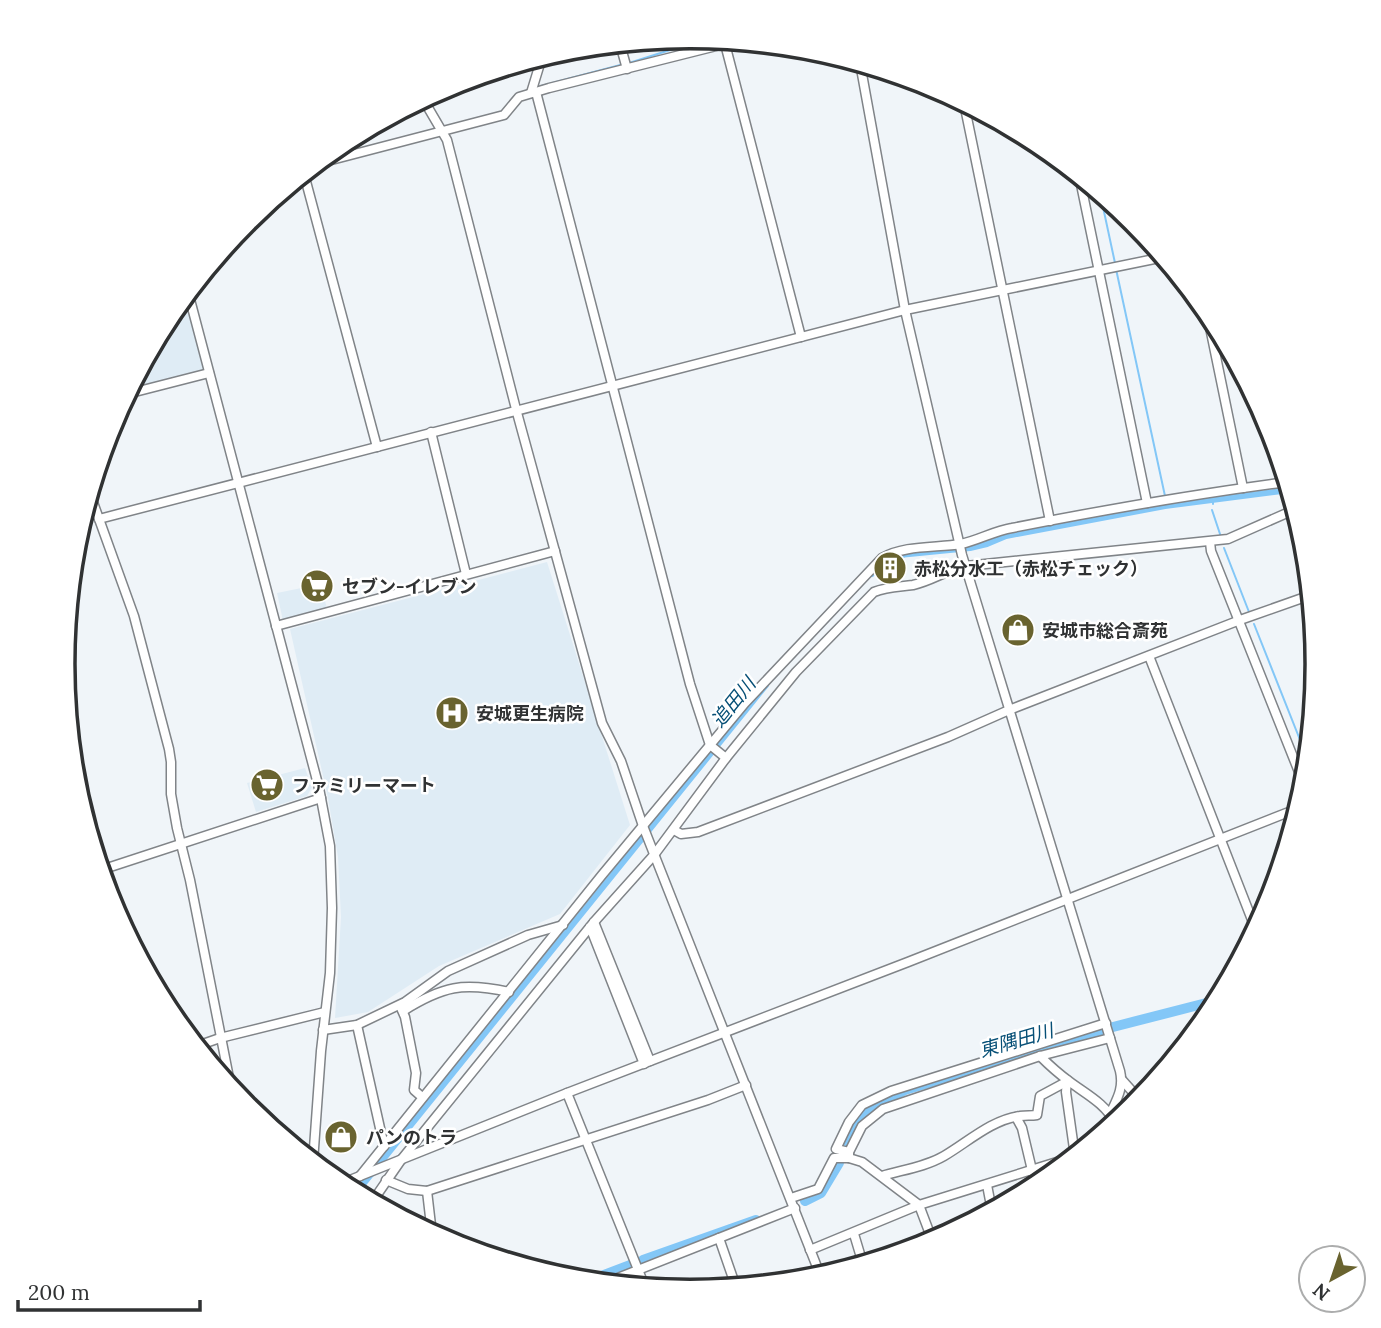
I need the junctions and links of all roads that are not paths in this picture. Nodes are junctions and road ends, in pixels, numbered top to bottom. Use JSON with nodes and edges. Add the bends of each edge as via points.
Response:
{"nodes":[{"id":1,"x":698,"y":49,"type":"edge"},
{"id":2,"x":726,"y":50,"type":"edge"},
{"id":3,"x":622,"y":53,"type":"edge"},
{"id":4,"x":539,"y":68,"type":"edge"},
{"id":5,"x":627,"y":69,"type":"junction"},
{"id":6,"x":862,"y":74,"type":"edge"},
{"id":7,"x":533,"y":93,"type":"junction"},
{"id":8,"x":428,"y":108,"type":"edge"},
{"id":9,"x":966,"y":114,"type":"edge"},
{"id":10,"x":442,"y":131,"type":"junction"},
{"id":11,"x":344,"y":157,"type":"edge"},
{"id":12,"x":307,"y":184,"type":"edge"},
{"id":13,"x":1082,"y":190,"type":"edge"},
{"id":14,"x":1153,"y":259,"type":"edge"},
{"id":15,"x":1098,"y":271,"type":"junction"},
{"id":16,"x":1003,"y":291,"type":"junction"},
{"id":17,"x":191,"y":305,"type":"edge"},
{"id":18,"x":905,"y":310,"type":"junction"},
{"id":19,"x":801,"y":337,"type":"junction"},
{"id":20,"x":1212,"y":339,"type":"edge"},
{"id":21,"x":209,"y":373,"type":"junction"},
{"id":22,"x":611,"y":385,"type":"junction"},
{"id":23,"x":140,"y":391,"type":"edge"},
{"id":24,"x":516,"y":409,"type":"junction"},
{"id":25,"x":432,"y":432,"type":"junction"},
{"id":26,"x":377,"y":447,"type":"junction"},
{"id":27,"x":1278,"y":482,"type":"edge"},
{"id":28,"x":240,"y":484,"type":"junction"},
{"id":29,"x":1243,"y":488,"type":"junction"},
{"id":30,"x":1147,"y":503,"type":"junction"},
{"id":31,"x":95,"y":508,"type":"edge"},
{"id":32,"x":1287,"y":513,"type":"edge"},
{"id":33,"x":99,"y":519,"type":"junction"},
{"id":34,"x":1049,"y":521,"type":"junction"},
{"id":35,"x":1210,"y":542,"type":"junction"},
{"id":36,"x":961,"y":548,"type":"junction"},
{"id":37,"x":555,"y":551,"type":"junction"},
{"id":38,"x":966,"y":566,"type":"junction"},
{"id":39,"x":466,"y":574,"type":"junction"},
{"id":40,"x":1301,"y":598,"type":"edge"},
{"id":41,"x":1240,"y":620,"type":"junction"},
{"id":42,"x":276,"y":626,"type":"junction"},
{"id":43,"x":1149,"y":656,"type":"junction"},
{"id":44,"x":1009,"y":710,"type":"junction"},
{"id":45,"x":714,"y":748,"type":"junction"},
{"id":46,"x":726,"y":758,"type":"junction"},
{"id":47,"x":1297,"y":764,"type":"edge"},
{"id":48,"x":321,"y":798,"type":"junction"},
{"id":49,"x":1287,"y":813,"type":"edge"},
{"id":50,"x":643,"y":828,"type":"junction"},
{"id":51,"x":674,"y":830,"type":"junction"},
{"id":52,"x":1222,"y":839,"type":"junction"},
{"id":53,"x":180,"y":843,"type":"junction"},
{"id":54,"x":654,"y":855,"type":"junction"},
{"id":55,"x":110,"y":867,"type":"edge"},
{"id":56,"x":1066,"y":900,"type":"junction"},
{"id":57,"x":1251,"y":917,"type":"edge"},
{"id":58,"x":592,"y":924,"type":"junction"},
{"id":59,"x":563,"y":925,"type":"junction"},
{"id":60,"x":509,"y":992,"type":"junction"},
{"id":61,"x":400,"y":1008,"type":"junction"},
{"id":62,"x":325,"y":1012,"type":"junction"},
{"id":63,"x":1106,"y":1024,"type":"junction"},
{"id":64,"x":357,"y":1025,"type":"junction"},
{"id":65,"x":323,"y":1030,"type":"junction"},
{"id":66,"x":725,"y":1032,"type":"junction"},
{"id":67,"x":1110,"y":1037,"type":"junction"},
{"id":68,"x":220,"y":1038,"type":"junction"},
{"id":69,"x":207,"y":1043,"type":"edge"},
{"id":70,"x":1040,"y":1056,"type":"junction"},
{"id":71,"x":647,"y":1063,"type":"junction"},
{"id":72,"x":226,"y":1067,"type":"edge"},
{"id":73,"x":1122,"y":1080,"type":"junction"},
{"id":74,"x":1066,"y":1081,"type":"junction"},
{"id":75,"x":746,"y":1085,"type":"junction"},
{"id":76,"x":1132,"y":1091,"type":"edge"},
{"id":77,"x":568,"y":1093,"type":"junction"},
{"id":78,"x":422,"y":1097,"type":"junction"},
{"id":79,"x":1111,"y":1112,"type":"edge"},
{"id":80,"x":1110,"y":1114,"type":"edge"},
{"id":81,"x":1016,"y":1117,"type":"junction"},
{"id":82,"x":586,"y":1138,"type":"junction"},
{"id":83,"x":1073,"y":1145,"type":"edge"},
{"id":84,"x":384,"y":1146,"type":"junction"},
{"id":85,"x":314,"y":1150,"type":"edge"},
{"id":86,"x":849,"y":1155,"type":"junction"},
{"id":87,"x":401,"y":1160,"type":"junction"},
{"id":88,"x":1043,"y":1167,"type":"edge"},
{"id":89,"x":1032,"y":1171,"type":"junction"},
{"id":90,"x":1033,"y":1174,"type":"edge"},
{"id":91,"x":360,"y":1176,"type":"junction"},
{"id":92,"x":881,"y":1176,"type":"junction"},
{"id":93,"x":354,"y":1178,"type":"edge"},
{"id":94,"x":386,"y":1180,"type":"junction"},
{"id":95,"x":987,"y":1185,"type":"junction"},
{"id":96,"x":428,"y":1191,"type":"junction"},
{"id":97,"x":377,"y":1193,"type":"edge"},
{"id":98,"x":791,"y":1198,"type":"junction"},
{"id":99,"x":990,"y":1201,"type":"edge"},
{"id":100,"x":919,"y":1205,"type":"junction"},
{"id":101,"x":795,"y":1208,"type":"junction"},
{"id":102,"x":431,"y":1222,"type":"edge"},
{"id":103,"x":929,"y":1231,"type":"edge"},
{"id":104,"x":854,"y":1234,"type":"junction"},
{"id":105,"x":719,"y":1238,"type":"junction"},
{"id":106,"x":810,"y":1250,"type":"junction"},
{"id":107,"x":860,"y":1255,"type":"edge"},
{"id":108,"x":816,"y":1266,"type":"edge"},
{"id":109,"x":638,"y":1269,"type":"junction"},
{"id":110,"x":623,"y":1275,"type":"edge"},
{"id":111,"x":641,"y":1277,"type":"edge"},
{"id":112,"x":733,"y":1278,"type":"edge"}],
"edges":[{"from":1,"to":5,"type":"street"},
{"from":2,"to":19,"type":"street"},
{"from":3,"to":5,"type":"street"},
{"from":4,"to":7,"type":"street"},
{"from":5,"to":7,"type":"street"},
{"from":6,"to":18,"type":"street"},
{"from":7,"to":10,"type":"street","via":[[519,97],[504,115]]},
{"from":7,"to":22,"type":"street"},
{"from":8,"to":10,"type":"street"},
{"from":9,"to":16,"type":"street"},
{"from":10,"to":11,"type":"street"},
{"from":10,"to":24,"type":"street"},
{"from":12,"to":26,"type":"street"},
{"from":13,"to":15,"type":"street"},
{"from":14,"to":15,"type":"street"},
{"from":15,"to":16,"type":"street"},
{"from":15,"to":30,"type":"street"},
{"from":16,"to":18,"type":"street"},
{"from":16,"to":34,"type":"street"},
{"from":17,"to":21,"type":"street"},
{"from":18,"to":19,"type":"street"},
{"from":18,"to":36,"type":"street"},
{"from":19,"to":22,"type":"street"},
{"from":20,"to":29,"type":"street"},
{"from":21,"to":23,"type":"street"},
{"from":21,"to":28,"type":"street"},
{"from":22,"to":24,"type":"street"},
{"from":22,"to":45,"type":"street","via":[[683,660]]},
{"from":24,"to":25,"type":"street"},
{"from":24,"to":37,"type":"street"},
{"from":25,"to":26,"type":"street"},
{"from":25,"to":39,"type":"street"},
{"from":26,"to":28,"type":"street"},
{"from":27,"to":29,"type":"street"},
{"from":28,"to":33,"type":"street"},
{"from":28,"to":42,"type":"street"},
{"from":29,"to":30,"type":"street"},
{"from":30,"to":34,"type":"street"},
{"from":31,"to":33,"type":"street"},
{"from":32,"to":35,"type":"street","via":[[1228,539]]},
{"from":33,"to":53,"type":"street","via":[[134,616],[169,749]]},
{"from":34,"to":36,"type":"street","via":[[1007,529]]},
{"from":35,"to":38,"type":"street"},
{"from":35,"to":41,"type":"street"},
{"from":36,"to":38,"type":"street"},
{"from":36,"to":45,"type":"street","via":[[897,551],[882,558],[777,667]]},
{"from":37,"to":39,"type":"street"},
{"from":37,"to":50,"type":"street","via":[[602,723],[621,761]]},
{"from":38,"to":44,"type":"street"},
{"from":38,"to":46,"type":"street","via":[[912,585],[874,592],[796,672]]},
{"from":39,"to":42,"type":"street"},
{"from":40,"to":41,"type":"street"},
{"from":41,"to":43,"type":"street"},
{"from":41,"to":47,"type":"street"},
{"from":42,"to":48,"type":"street"},
{"from":43,"to":44,"type":"street"},
{"from":43,"to":52,"type":"street"},
{"from":44,"to":51,"type":"street","via":[[698,832]]},
{"from":44,"to":56,"type":"street"},
{"from":45,"to":46,"type":"street"},
{"from":45,"to":50,"type":"street"},
{"from":46,"to":51,"type":"street"},
{"from":48,"to":53,"type":"street"},
{"from":48,"to":62,"type":"street","via":[[330,846],[332,908]]},
{"from":49,"to":52,"type":"street"},
{"from":50,"to":54,"type":"street"},
{"from":50,"to":59,"type":"street"},
{"from":51,"to":54,"type":"street"},
{"from":52,"to":56,"type":"street"},
{"from":52,"to":57,"type":"street"},
{"from":53,"to":55,"type":"street"},
{"from":53,"to":68,"type":"street"},
{"from":54,"to":58,"type":"street"},
{"from":54,"to":66,"type":"street"},
{"from":56,"to":63,"type":"street"},
{"from":56,"to":66,"type":"street"},
{"from":58,"to":71,"type":"street"},
{"from":58,"to":87,"type":"street"},
{"from":59,"to":60,"type":"street"},
{"from":59,"to":61,"type":"street","via":[[528,935],[448,971]]},
{"from":60,"to":61,"type":"street","via":[[463,986]]},
{"from":60,"to":78,"type":"street"},
{"from":61,"to":64,"type":"street"},
{"from":61,"to":78,"type":"street","via":[[416,1073],[414,1090]]},
{"from":62,"to":65,"type":"street"},
{"from":62,"to":68,"type":"street"},
{"from":63,"to":67,"type":"street"},
{"from":63,"to":86,"type":"street","via":[[891,1091],[862,1105],[836,1145]]},
{"from":64,"to":65,"type":"street"},
{"from":64,"to":84,"type":"street"},
{"from":65,"to":85,"type":"street"},
{"from":66,"to":71,"type":"street"},
{"from":66,"to":75,"type":"street"},
{"from":67,"to":70,"type":"street"},
{"from":67,"to":73,"type":"street"},
{"from":68,"to":69,"type":"street"},
{"from":68,"to":72,"type":"street"},
{"from":70,"to":74,"type":"street"},
{"from":70,"to":86,"type":"street","via":[[883,1109],[862,1126]]},
{"from":71,"to":77,"type":"street"},
{"from":73,"to":76,"type":"street"},
{"from":73,"to":79,"type":"street"},
{"from":74,"to":80,"type":"street"},
{"from":74,"to":81,"type":"street","via":[[1040,1096],[1037,1115]]},
{"from":74,"to":83,"type":"street"},
{"from":75,"to":82,"type":"street"},
{"from":75,"to":98,"type":"street"},
{"from":77,"to":82,"type":"street"},
{"from":77,"to":87,"type":"street"},
{"from":78,"to":84,"type":"street"},
{"from":81,"to":89,"type":"street"},
{"from":81,"to":92,"type":"street","via":[[998,1122],[922,1166]]},
{"from":82,"to":96,"type":"street"},
{"from":82,"to":109,"type":"street"},
{"from":84,"to":91,"type":"street"},
{"from":86,"to":92,"type":"street"},
{"from":86,"to":98,"type":"street","via":[[834,1158],[818,1188]]},
{"from":87,"to":91,"type":"street"},
{"from":87,"to":94,"type":"street"},
{"from":88,"to":89,"type":"street"},
{"from":89,"to":90,"type":"street"},
{"from":89,"to":95,"type":"street"},
{"from":91,"to":93,"type":"street"},
{"from":92,"to":100,"type":"street"},
{"from":94,"to":96,"type":"street"},
{"from":94,"to":97,"type":"street"},
{"from":95,"to":99,"type":"street"},
{"from":95,"to":100,"type":"street"},
{"from":96,"to":102,"type":"street"},
{"from":98,"to":101,"type":"street"},
{"from":100,"to":103,"type":"street"},
{"from":100,"to":104,"type":"street"},
{"from":101,"to":105,"type":"street"},
{"from":101,"to":106,"type":"street"},
{"from":104,"to":106,"type":"street"},
{"from":104,"to":107,"type":"street"},
{"from":105,"to":109,"type":"street"},
{"from":105,"to":112,"type":"street"},
{"from":106,"to":108,"type":"street"},
{"from":109,"to":110,"type":"street"},
{"from":109,"to":111,"type":"street"}]}
